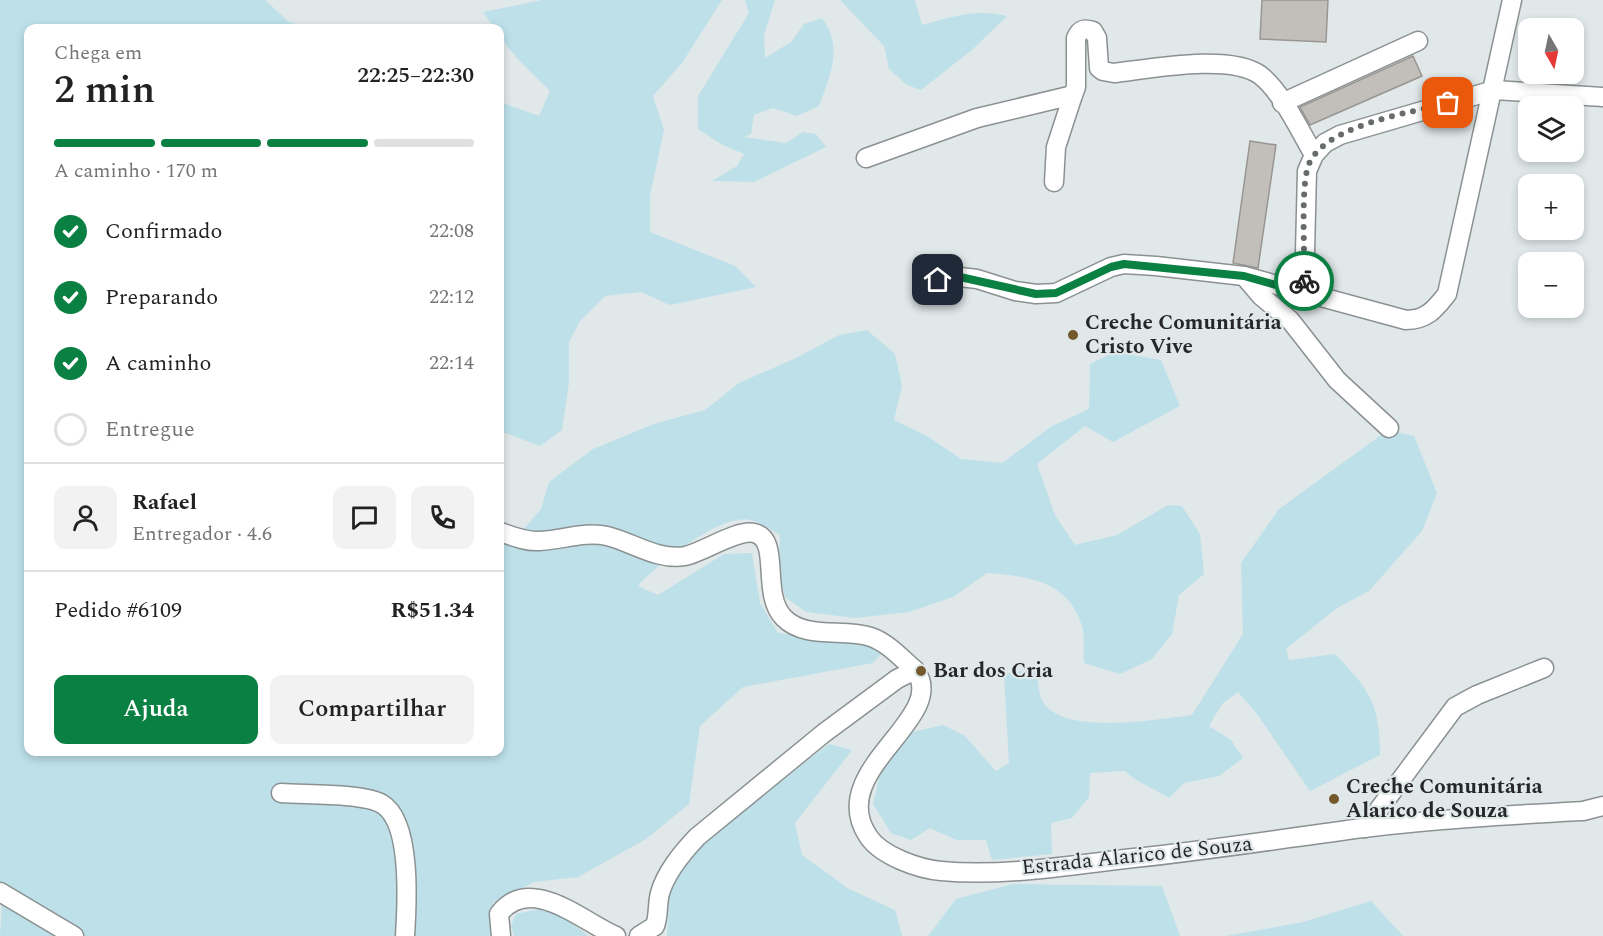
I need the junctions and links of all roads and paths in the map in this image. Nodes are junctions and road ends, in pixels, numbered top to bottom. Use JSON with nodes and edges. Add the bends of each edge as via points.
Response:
{"nodes":[{"id":1,"x":1512,"y":0,"type":"edge"},
{"id":2,"x":1418,"y":41,"type":"dead end"},
{"id":3,"x":1494,"y":90,"type":"junction"},
{"id":4,"x":1073,"y":95,"type":"junction"},
{"id":5,"x":1603,"y":97,"type":"edge"},
{"id":6,"x":1282,"y":104,"type":"junction"},
{"id":7,"x":1314,"y":155,"type":"junction"},
{"id":8,"x":866,"y":158,"type":"dead end"},
{"id":9,"x":1054,"y":182,"type":"dead end"},
{"id":10,"x":1244,"y":276,"type":"junction"},
{"id":11,"x":938,"y":280,"type":"dead end"},
{"id":12,"x":1304,"y":293,"type":"junction"},
{"id":13,"x":1389,"y":428,"type":"dead end"},
{"id":14,"x":504,"y":533,"type":"edge"},
{"id":15,"x":1544,"y":668,"type":"dead end"},
{"id":16,"x":915,"y":670,"type":"junction"},
{"id":17,"x":282,"y":793,"type":"dead end"},
{"id":18,"x":1603,"y":806,"type":"edge"},
{"id":19,"x":1365,"y":828,"type":"junction"},
{"id":20,"x":0,"y":892,"type":"edge"},
{"id":21,"x":74,"y":936,"type":"edge"},
{"id":22,"x":405,"y":936,"type":"edge"},
{"id":23,"x":501,"y":936,"type":"edge"},
{"id":24,"x":616,"y":936,"type":"edge"},
{"id":25,"x":639,"y":936,"type":"edge"}],
"edges":[{"from":1,"to":3,"type":"street"},
{"from":2,"to":6,"type":"street"},
{"from":3,"to":5,"type":"street"},
{"from":3,"to":7,"type":"street","via":[[1355,128],[1333,138]]},
{"from":3,"to":12,"type":"street","via":[[1447,294],[1432,312],[1414,320]]},
{"from":4,"to":6,"type":"street","via":[[1076,38],[1085,28],[1097,38],[1099,68],[1103,71],[1194,64],[1233,67],[1258,74]]},
{"from":4,"to":8,"type":"street","via":[[977,118]]},
{"from":4,"to":9,"type":"street","via":[[1056,147]]},
{"from":6,"to":7,"type":"street"},
{"from":7,"to":12,"type":"street","via":[[1306,180]]},
{"from":10,"to":11,"type":"street","via":[[1124,264],[1056,293],[1036,294],[977,279]]},
{"from":10,"to":12,"type":"street"},
{"from":10,"to":13,"type":"street","via":[[1290,320],[1337,380]]},
{"from":14,"to":16,"type":"street","via":[[537,542],[588,534],[606,536],[662,556],[686,556],[755,533],[769,548],[773,603],[791,624],[870,637],[886,645]]},
{"from":15,"to":19,"type":"street","via":[[1455,707]]},
{"from":16,"to":19,"type":"street","name":"Estrada Alarico de Souza","via":[[922,692],[918,703],[865,778],[858,800],[868,838],[907,862],[939,871],[993,871],[1201,851]]},
{"from":16,"to":25,"type":"street","via":[[824,733],[697,837],[665,880],[655,926]]},
{"from":17,"to":22,"type":"street","via":[[367,799],[383,804],[400,830],[403,846]]},
{"from":18,"to":19,"type":"street","name":"Estrada Alarico de Souza","via":[[1583,811]]},
{"from":20,"to":21,"type":"street"},
{"from":23,"to":24,"type":"street","via":[[499,914],[512,902],[526,897],[561,906]]}]}
